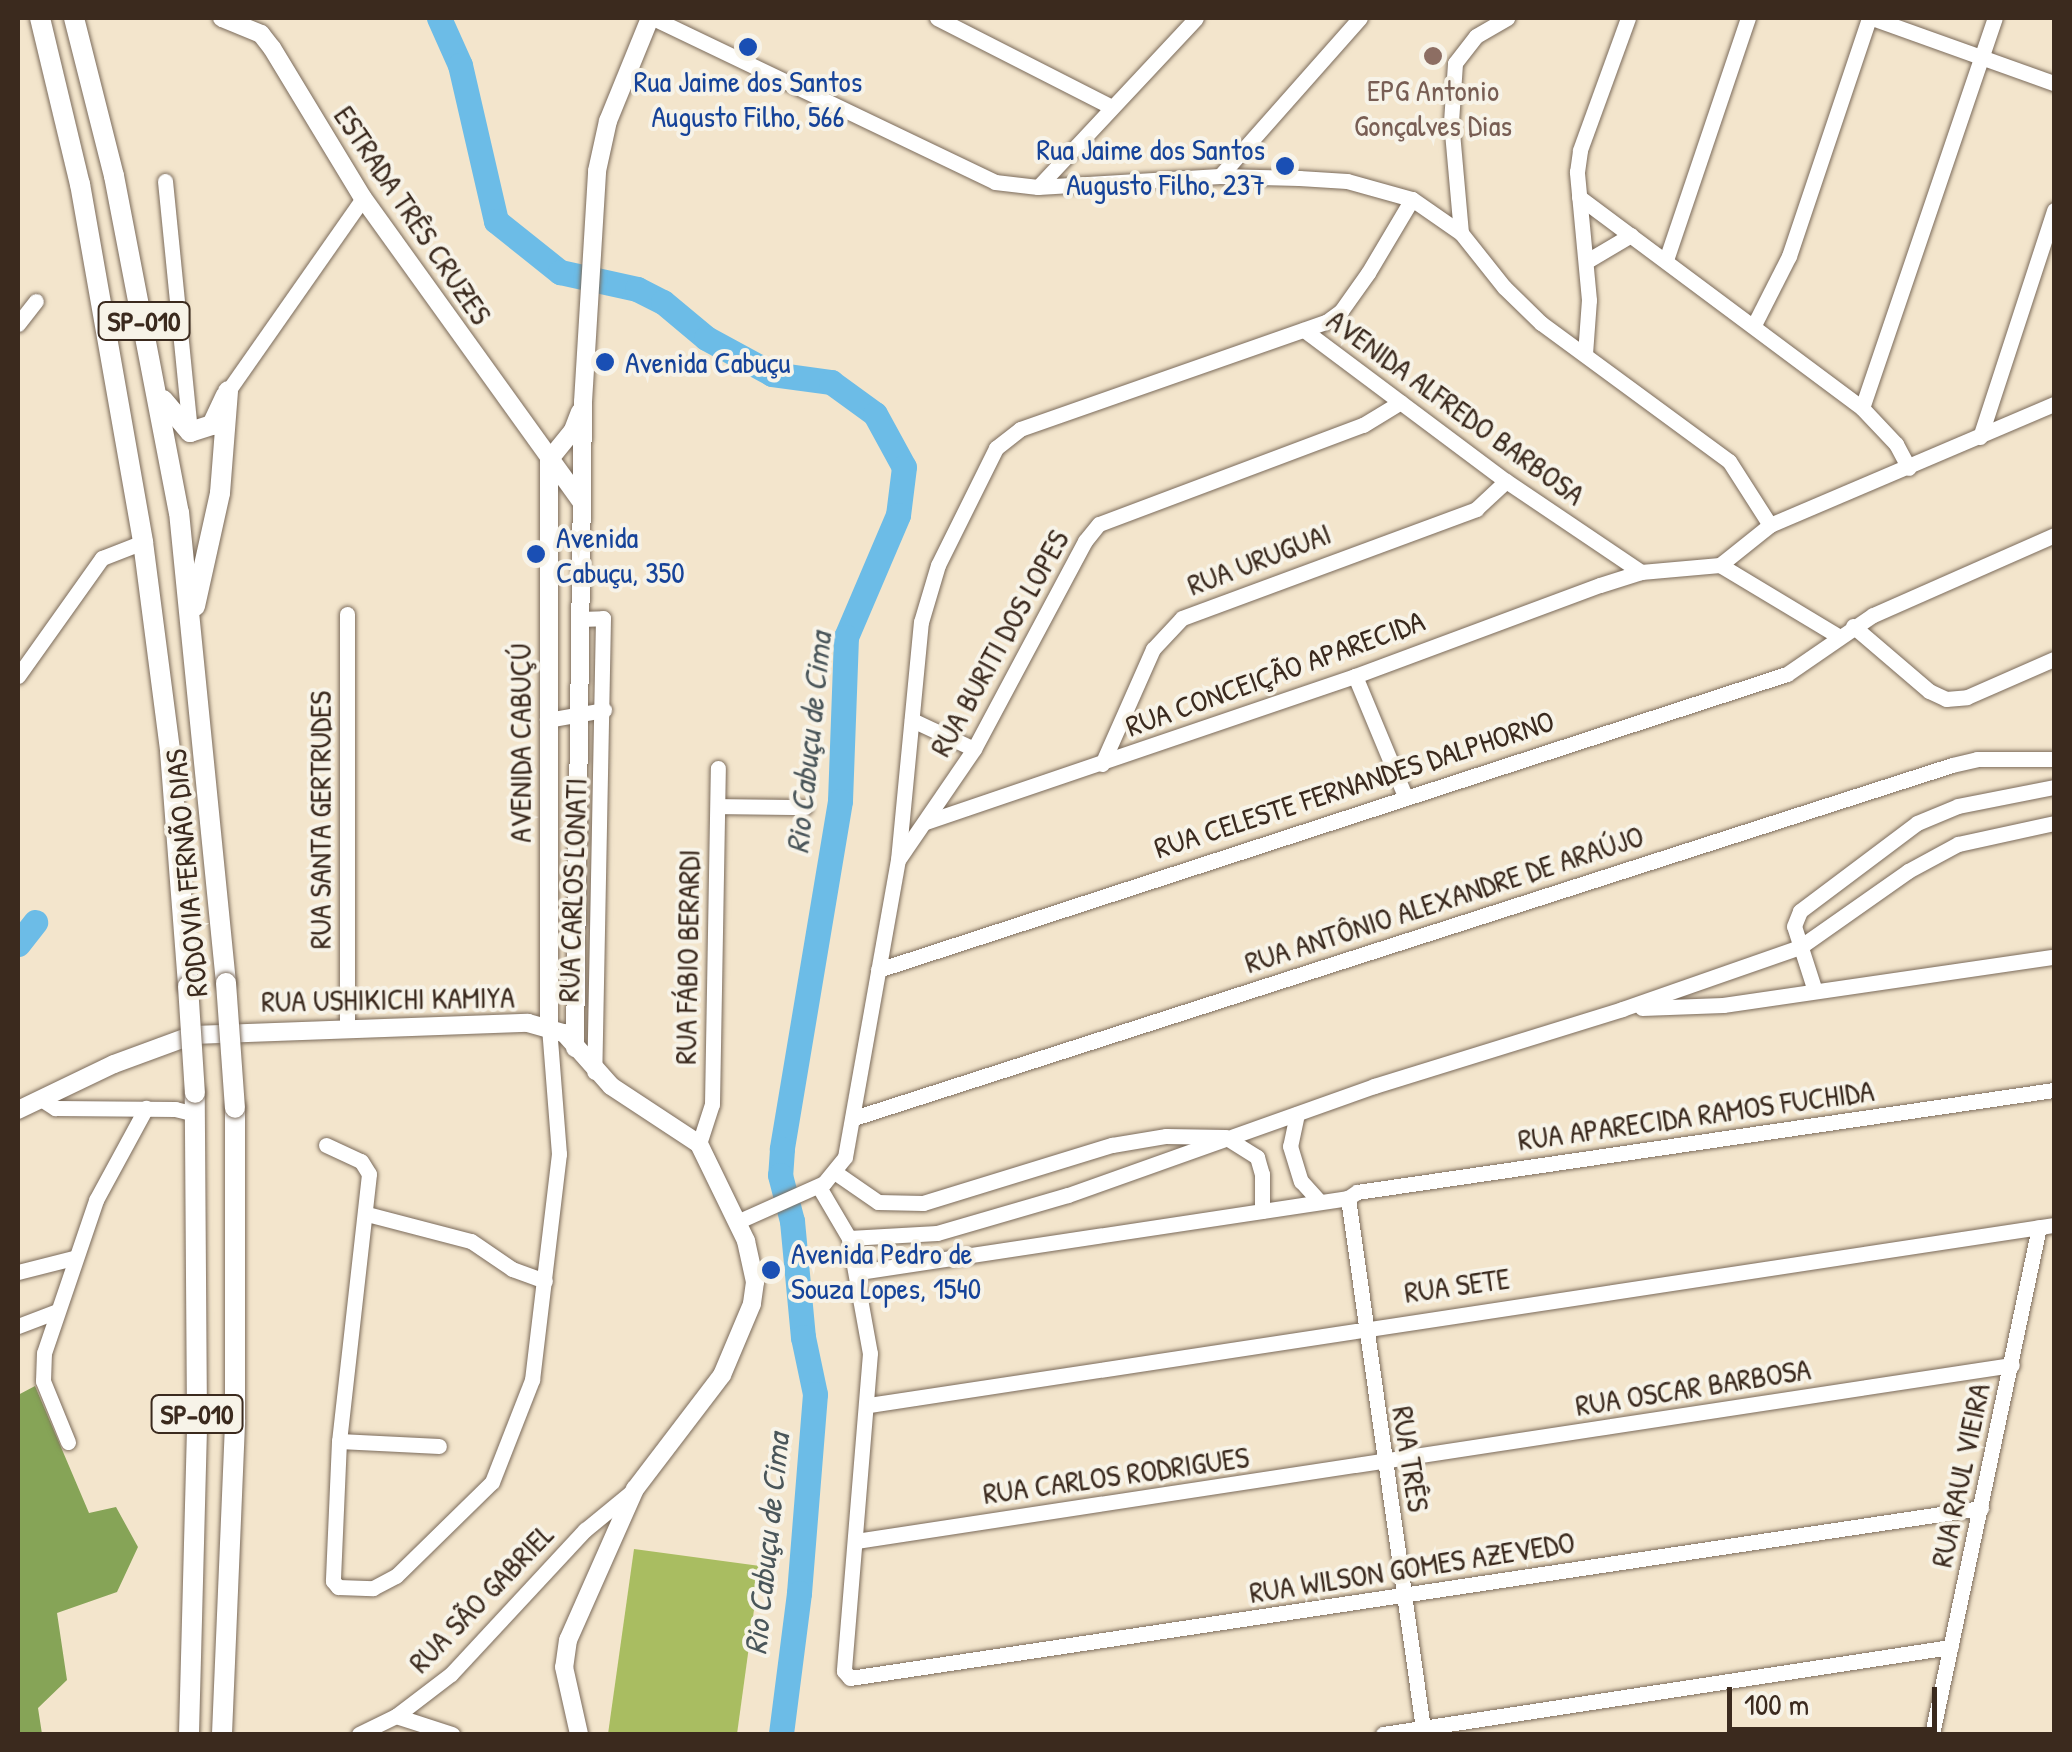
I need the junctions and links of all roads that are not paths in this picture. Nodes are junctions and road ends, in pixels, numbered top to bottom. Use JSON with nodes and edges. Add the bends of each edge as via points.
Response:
{"nodes":[{"id":1,"x":40,"y":18,"type":"edge"},
{"id":2,"x":74,"y":18,"type":"edge"},
{"id":3,"x":222,"y":18,"type":"edge"},
{"id":4,"x":652,"y":18,"type":"edge"},
{"id":5,"x":937,"y":18,"type":"edge"},
{"id":6,"x":1196,"y":18,"type":"edge"},
{"id":7,"x":1360,"y":18,"type":"edge"},
{"id":8,"x":1507,"y":18,"type":"edge"},
{"id":9,"x":1628,"y":18,"type":"edge"},
{"id":10,"x":1748,"y":18,"type":"edge"},
{"id":11,"x":1870,"y":18,"type":"edge"},
{"id":12,"x":1995,"y":18,"type":"edge"},
{"id":13,"x":1981,"y":59,"type":"junction"},
{"id":14,"x":2054,"y":82,"type":"edge"},
{"id":15,"x":1112,"y":107,"type":"junction"},
{"id":16,"x":1220,"y":176,"type":"junction"},
{"id":17,"x":165,"y":181,"type":"dead end"},
{"id":18,"x":1038,"y":187,"type":"junction"},
{"id":19,"x":1579,"y":197,"type":"junction"},
{"id":20,"x":363,"y":198,"type":"junction"},
{"id":21,"x":1412,"y":199,"type":"junction"},
{"id":22,"x":2054,"y":210,"type":"edge"},
{"id":23,"x":1461,"y":233,"type":"junction"},
{"id":24,"x":1631,"y":235,"type":"junction"},
{"id":25,"x":1666,"y":260,"type":"junction"},
{"id":26,"x":1587,"y":261,"type":"junction"},
{"id":27,"x":36,"y":301,"type":"dead end"},
{"id":28,"x":18,"y":324,"type":"edge"},
{"id":29,"x":1754,"y":325,"type":"junction"},
{"id":30,"x":1304,"y":330,"type":"junction"},
{"id":31,"x":1585,"y":354,"type":"junction"},
{"id":32,"x":228,"y":391,"type":"junction"},
{"id":33,"x":158,"y":392,"type":"junction"},
{"id":34,"x":584,"y":402,"type":"junction"},
{"id":35,"x":1400,"y":402,"type":"junction"},
{"id":36,"x":2054,"y":404,"type":"edge"},
{"id":37,"x":1862,"y":408,"type":"junction"},
{"id":38,"x":190,"y":432,"type":"junction"},
{"id":39,"x":1980,"y":437,"type":"junction"},
{"id":40,"x":549,"y":460,"type":"junction"},
{"id":41,"x":1909,"y":468,"type":"junction"},
{"id":42,"x":556,"y":481,"type":"junction"},
{"id":43,"x":1506,"y":481,"type":"junction"},
{"id":44,"x":581,"y":501,"type":"junction"},
{"id":45,"x":1770,"y":524,"type":"junction"},
{"id":46,"x":581,"y":529,"type":"junction"},
{"id":47,"x":548,"y":530,"type":"junction"},
{"id":48,"x":2054,"y":535,"type":"edge"},
{"id":49,"x":142,"y":542,"type":"junction"},
{"id":50,"x":1720,"y":565,"type":"junction"},
{"id":51,"x":1640,"y":572,"type":"junction"},
{"id":52,"x":347,"y":614,"type":"dead end"},
{"id":53,"x":580,"y":619,"type":"junction"},
{"id":54,"x":1853,"y":626,"type":"junction"},
{"id":55,"x":191,"y":629,"type":"junction"},
{"id":56,"x":1838,"y":636,"type":"junction"},
{"id":57,"x":2054,"y":659,"type":"edge"},
{"id":58,"x":18,"y":676,"type":"edge"},
{"id":59,"x":1354,"y":676,"type":"junction"},
{"id":60,"x":604,"y":710,"type":"junction"},
{"id":61,"x":580,"y":717,"type":"junction"},
{"id":62,"x":548,"y":720,"type":"junction"},
{"id":63,"x":912,"y":720,"type":"junction"},
{"id":64,"x":974,"y":750,"type":"junction"},
{"id":65,"x":2054,"y":759,"type":"edge"},
{"id":66,"x":1102,"y":764,"type":"junction"},
{"id":67,"x":718,"y":768,"type":"dead end"},
{"id":68,"x":2054,"y":787,"type":"edge"},
{"id":69,"x":1405,"y":796,"type":"junction"},
{"id":70,"x":718,"y":806,"type":"junction"},
{"id":71,"x":806,"y":807,"type":"dead end"},
{"id":72,"x":926,"y":822,"type":"junction"},
{"id":73,"x":2054,"y":823,"type":"edge"},
{"id":74,"x":898,"y":860,"type":"junction"},
{"id":75,"x":1800,"y":947,"type":"junction"},
{"id":76,"x":2054,"y":957,"type":"edge"},
{"id":77,"x":878,"y":970,"type":"junction"},
{"id":78,"x":1815,"y":991,"type":"junction"},
{"id":79,"x":1622,"y":1009,"type":"junction"},
{"id":80,"x":347,"y":1026,"type":"junction"},
{"id":81,"x":549,"y":1026,"type":"junction"},
{"id":82,"x":575,"y":1048,"type":"junction"},
{"id":83,"x":594,"y":1072,"type":"junction"},
{"id":84,"x":2054,"y":1090,"type":"edge"},
{"id":85,"x":41,"y":1099,"type":"junction"},
{"id":86,"x":195,"y":1103,"type":"junction"},
{"id":87,"x":146,"y":1108,"type":"junction"},
{"id":88,"x":18,"y":1110,"type":"edge"},
{"id":89,"x":1296,"y":1114,"type":"junction"},
{"id":90,"x":854,"y":1118,"type":"junction"},
{"id":91,"x":1225,"y":1136,"type":"junction"},
{"id":92,"x":699,"y":1144,"type":"junction"},
{"id":93,"x":326,"y":1145,"type":"dead end"},
{"id":94,"x":836,"y":1173,"type":"junction"},
{"id":95,"x":812,"y":1190,"type":"junction"},
{"id":96,"x":1348,"y":1198,"type":"junction"},
{"id":97,"x":1320,"y":1202,"type":"junction"},
{"id":98,"x":1262,"y":1211,"type":"junction"},
{"id":99,"x":367,"y":1214,"type":"junction"},
{"id":100,"x":739,"y":1221,"type":"junction"},
{"id":101,"x":2047,"y":1226,"type":"edge"},
{"id":102,"x":849,"y":1238,"type":"junction"},
{"id":103,"x":73,"y":1258,"type":"junction"},
{"id":104,"x":18,"y":1272,"type":"edge"},
{"id":105,"x":859,"y":1272,"type":"junction"},
{"id":106,"x":545,"y":1281,"type":"junction"},
{"id":107,"x":55,"y":1312,"type":"junction"},
{"id":108,"x":18,"y":1326,"type":"edge"},
{"id":109,"x":1363,"y":1327,"type":"junction"},
{"id":110,"x":2012,"y":1365,"type":"junction"},
{"id":111,"x":869,"y":1405,"type":"junction"},
{"id":112,"x":339,"y":1441,"type":"junction"},
{"id":113,"x":68,"y":1442,"type":"dead end"},
{"id":114,"x":439,"y":1446,"type":"dead end"},
{"id":115,"x":1384,"y":1464,"type":"junction"},
{"id":116,"x":636,"y":1489,"type":"junction"},
{"id":117,"x":1982,"y":1508,"type":"junction"},
{"id":118,"x":856,"y":1541,"type":"junction"},
{"id":119,"x":1404,"y":1596,"type":"junction"},
{"id":120,"x":1950,"y":1647,"type":"junction"},
{"id":121,"x":396,"y":1716,"type":"junction"},
{"id":122,"x":1423,"y":1728,"type":"junction"},
{"id":123,"x":189,"y":1734,"type":"edge"},
{"id":124,"x":222,"y":1734,"type":"edge"},
{"id":125,"x":359,"y":1734,"type":"edge"},
{"id":126,"x":452,"y":1734,"type":"edge"},
{"id":127,"x":579,"y":1734,"type":"edge"},
{"id":128,"x":1384,"y":1734,"type":"edge"},
{"id":129,"x":1932,"y":1734,"type":"edge"}],
"edges":[{"from":1,"to":49,"type":"highway","name":"RODOVIA FERNÃO DIAS","number":"SP-010","via":[[80,184]]},
{"from":2,"to":33,"type":"highway","name":"RODOVIA FERNÃO DIAS","number":"SP-010"},
{"from":3,"to":20,"type":"main road","name":"ESTRADA TRÊS CRUZES","via":[[261,34]]},
{"from":4,"to":18,"type":"street","via":[[994,182]]},
{"from":4,"to":34,"type":"main road","name":"AVENIDA CABUÇÚ","via":[[601,146]]},
{"from":5,"to":15,"type":"street"},
{"from":6,"to":15,"type":"street"},
{"from":7,"to":16,"type":"street"},
{"from":8,"to":23,"type":"street","via":[[1476,36],[1455,63],[1451,122]]},
{"from":9,"to":19,"type":"street","via":[[1580,150]]},
{"from":10,"to":25,"type":"street"},
{"from":11,"to":13,"type":"street"},
{"from":11,"to":29,"type":"street","via":[[1789,256]]},
{"from":12,"to":13,"type":"street"},
{"from":13,"to":14,"type":"street"},
{"from":13,"to":37,"type":"street"},
{"from":15,"to":18,"type":"street"},
{"from":16,"to":18,"type":"street"},
{"from":16,"to":21,"type":"street","via":[[1347,181]]},
{"from":17,"to":38,"type":"street"},
{"from":19,"to":24,"type":"street"},
{"from":19,"to":26,"type":"street"},
{"from":20,"to":32,"type":"street"},
{"from":20,"to":40,"type":"main road","name":"ESTRADA TRÊS CRUZES"},
{"from":21,"to":23,"type":"street"},
{"from":21,"to":30,"type":"street","via":[[1342,311]]},
{"from":22,"to":39,"type":"street"},
{"from":23,"to":31,"type":"street","via":[[1504,287]]},
{"from":24,"to":25,"type":"street"},
{"from":24,"to":26,"type":"street"},
{"from":25,"to":29,"type":"street"},
{"from":26,"to":31,"type":"street"},
{"from":27,"to":28,"type":"street"},
{"from":29,"to":37,"type":"street"},
{"from":30,"to":35,"type":"street","name":"AVENIDA ALFREDO BARBOSA"},
{"from":30,"to":63,"type":"street","name":"AVENIDA ALFREDO BARBOSA","via":[[1005,437],[938,565],[921,622]]},
{"from":31,"to":45,"type":"street","via":[[1728,462]]},
{"from":32,"to":38,"type":"highway","via":[[212,425]]},
{"from":32,"to":55,"type":"highway","via":[[220,492]]},
{"from":33,"to":38,"type":"highway"},
{"from":33,"to":55,"type":"highway","name":"RODOVIA FERNÃO DIAS","number":"SP-010"},
{"from":34,"to":40,"type":"main road","via":[[573,430]]},
{"from":34,"to":44,"type":"main road","name":"AVENIDA CABUÇÚ"},
{"from":35,"to":43,"type":"street","name":"AVENIDA ALFREDO BARBOSA"},
{"from":35,"to":64,"type":"street","name":"RUA BURITI DOS LOPES","via":[[1364,426],[1099,524]]},
{"from":36,"to":39,"type":"street"},
{"from":37,"to":41,"type":"street"},
{"from":39,"to":41,"type":"street"},
{"from":40,"to":42,"type":"main road","name":"ESTRADA TRÊS CRUZES"},
{"from":41,"to":45,"type":"street"},
{"from":42,"to":44,"type":"main road","name":"ESTRADA TRÊS CRUZES"},
{"from":42,"to":47,"type":"main road","name":"AVENIDA CABUÇÚ"},
{"from":43,"to":51,"type":"street","name":"AVENIDA ALFREDO BARBOSA"},
{"from":43,"to":66,"type":"street","name":"RUA URUGUAI","via":[[1476,509],[1182,618],[1153,649]]},
{"from":44,"to":46,"type":"main road","name":"AVENIDA CABUÇÚ"},
{"from":45,"to":50,"type":"street"},
{"from":46,"to":47,"type":"main road","via":[[570,536]]},
{"from":46,"to":53,"type":"main road","name":"AVENIDA CABUÇÚ"},
{"from":47,"to":62,"type":"main road","name":"AVENIDA CABUÇÚ"},
{"from":48,"to":54,"type":"street","name":"RUA CELESTE FERNANDES DALPHORNO"},
{"from":49,"to":58,"type":"street","via":[[102,558]]},
{"from":49,"to":86,"type":"highway","name":"RODOVIA FERNÃO DIAS","number":"SP-010","bridge":true,"via":[[170,751]]},
{"from":50,"to":51,"type":"street"},
{"from":50,"to":56,"type":"street"},
{"from":51,"to":59,"type":"street","name":"RUA CONCEIÇÃO APARECIDA"},
{"from":52,"to":80,"type":"street","name":"RUA SANTA GERTRUDES"},
{"from":53,"to":60,"type":"street","name":"RUA CARLOS LONATI","via":[[603,618]]},
{"from":53,"to":61,"type":"main road","name":"AVENIDA CABUÇÚ"},
{"from":54,"to":56,"type":"street","name":"RUA CELESTE FERNANDES DALPHORNO"},
{"from":54,"to":57,"type":"street","via":[[1946,700]]},
{"from":55,"to":124,"type":"highway","name":"RODOVIA FERNÃO DIAS","number":"SP-010","bridge":true,"via":[[235,1108],[235,1420]]},
{"from":56,"to":69,"type":"street","name":"RUA CELESTE FERNANDES DALPHORNO","via":[[1788,674]]},
{"from":59,"to":66,"type":"street","name":"RUA CONCEIÇÃO APARECIDA"},
{"from":59,"to":69,"type":"street"},
{"from":60,"to":61,"type":"street"},
{"from":60,"to":83,"type":"street","name":"RUA CARLOS LONATI"},
{"from":61,"to":62,"type":"street"},
{"from":61,"to":82,"type":"main road","name":"AVENIDA CABUÇÚ"},
{"from":62,"to":81,"type":"main road","name":"AVENIDA CABUÇÚ"},
{"from":63,"to":64,"type":"street"},
{"from":63,"to":74,"type":"street","name":"AVENIDA ALFREDO BARBOSA"},
{"from":64,"to":72,"type":"street","name":"RUA BURITI DOS LOPES"},
{"from":65,"to":90,"type":"street","name":"RUA ANTÔNIO ALEXANDRE DE ARAÚJO","via":[[1952,765]]},
{"from":66,"to":72,"type":"street","name":"RUA CONCEIÇÃO APARECIDA"},
{"from":67,"to":70,"type":"street","name":"RUA FÁBIO BERARDI"},
{"from":68,"to":75,"type":"street","via":[[1958,806],[1917,823],[1800,912],[1794,926]]},
{"from":69,"to":77,"type":"street","name":"RUA CELESTE FERNANDES DALPHORNO"},
{"from":70,"to":71,"type":"street"},
{"from":70,"to":92,"type":"street","name":"RUA FÁBIO BERARDI","via":[[712,1104]]},
{"from":72,"to":74,"type":"street","name":"RUA BURITI DOS LOPES"},
{"from":73,"to":75,"type":"street","via":[[2000,831],[1930,857]]},
{"from":74,"to":77,"type":"street","name":"AVENIDA ALFREDO BARBOSA"},
{"from":75,"to":78,"type":"street"},
{"from":75,"to":79,"type":"street"},
{"from":76,"to":78,"type":"street"},
{"from":77,"to":90,"type":"street","name":"AVENIDA ALFREDO BARBOSA"},
{"from":78,"to":79,"type":"street"},
{"from":79,"to":89,"type":"street"},
{"from":80,"to":81,"type":"main road","name":"RUA USHIKICHI KAMIYA"},
{"from":80,"to":85,"type":"main road","name":"RUA USHIKICHI KAMIYA","via":[[175,1040]]},
{"from":81,"to":82,"type":"main road","name":"RUA USHIKICHI KAMIYA"},
{"from":81,"to":106,"type":"street","via":[[559,1154]]},
{"from":82,"to":83,"type":"main road","name":"RUA USHIKICHI KAMIYA"},
{"from":83,"to":92,"type":"main road","name":"RUA USHIKICHI KAMIYA"},
{"from":84,"to":96,"type":"street","name":"RUA APARECIDA RAMOS FUCHIDA"},
{"from":85,"to":87,"type":"street","via":[[55,1108]]},
{"from":85,"to":88,"type":"main road","name":"RUA USHIKICHI KAMIYA"},
{"from":86,"to":87,"type":"street"},
{"from":86,"to":123,"type":"highway","name":"RODOVIA FERNÃO DIAS","number":"SP-010","via":[[197,1420]]},
{"from":87,"to":103,"type":"street","via":[[109,1172]]},
{"from":89,"to":91,"type":"street"},
{"from":89,"to":97,"type":"street","via":[[1290,1146],[1301,1181]]},
{"from":90,"to":94,"type":"street","name":"AVENIDA ALFREDO BARBOSA"},
{"from":91,"to":94,"type":"street","via":[[1112,1145],[922,1203],[878,1202]]},
{"from":91,"to":98,"type":"street","via":[[1257,1157]]},
{"from":91,"to":102,"type":"street","via":[[1068,1195],[937,1233]]},
{"from":92,"to":100,"type":"main road","name":"RUA USHIKICHI KAMIYA"},
{"from":93,"to":99,"type":"street","via":[[366,1164]]},
{"from":94,"to":95,"type":"street"},
{"from":95,"to":100,"type":"street"},
{"from":95,"to":102,"type":"street"},
{"from":96,"to":97,"type":"street","name":"RUA APARECIDA RAMOS FUCHIDA"},
{"from":96,"to":109,"type":"street","name":"RUA TRÊS"},
{"from":97,"to":98,"type":"street","name":"RUA APARECIDA RAMOS FUCHIDA"},
{"from":98,"to":105,"type":"street","name":"RUA APARECIDA RAMOS FUCHIDA"},
{"from":99,"to":106,"type":"street","via":[[470,1241]]},
{"from":99,"to":112,"type":"street"},
{"from":100,"to":116,"type":"main road","name":"RUA USHIKICHI KAMIYA","via":[[755,1282],[746,1324],[722,1374]]},
{"from":101,"to":109,"type":"street","name":"RUA SETE"},
{"from":101,"to":110,"type":"street","name":"RUA RAUL VIEIRA"},
{"from":102,"to":105,"type":"street"},
{"from":103,"to":104,"type":"street"},
{"from":103,"to":107,"type":"street"},
{"from":105,"to":111,"type":"street"},
{"from":106,"to":112,"type":"street","via":[[532,1380],[492,1482],[388,1583],[341,1588],[334,1581]]},
{"from":107,"to":108,"type":"street"},
{"from":107,"to":113,"type":"street","via":[[42,1370]]},
{"from":109,"to":111,"type":"street","name":"RUA SETE"},
{"from":109,"to":115,"type":"street","name":"RUA TRÊS"},
{"from":110,"to":115,"type":"street","name":"RUA OSCAR BARBOSA"},
{"from":110,"to":117,"type":"street","name":"RUA RAUL VIEIRA"},
{"from":111,"to":118,"type":"street"},
{"from":112,"to":114,"type":"street"},
{"from":115,"to":118,"type":"street","name":"RUA CARLOS RODRIGUES"},
{"from":115,"to":119,"type":"street","name":"RUA TRÊS"},
{"from":116,"to":121,"type":"street","name":"RUA SÃO GABRIEL","via":[[585,1530],[450,1674]]},
{"from":116,"to":127,"type":"main road","name":"RUA USHIKICHI KAMIYA","via":[[568,1640],[564,1667]]},
{"from":117,"to":119,"type":"street","name":"RUA WILSON GOMES AZEVEDO"},
{"from":117,"to":120,"type":"street","name":"RUA RAUL VIEIRA"},
{"from":118,"to":119,"type":"street","name":"RUA WILSON GOMES AZEVEDO","via":[[844,1671],[850,1678]]},
{"from":119,"to":122,"type":"street","name":"RUA TRÊS"},
{"from":120,"to":122,"type":"street"},
{"from":120,"to":129,"type":"street","name":"RUA RAUL VIEIRA"},
{"from":121,"to":125,"type":"street","name":"RUA SÃO GABRIEL"},
{"from":121,"to":126,"type":"street"},
{"from":122,"to":128,"type":"street"}]}
